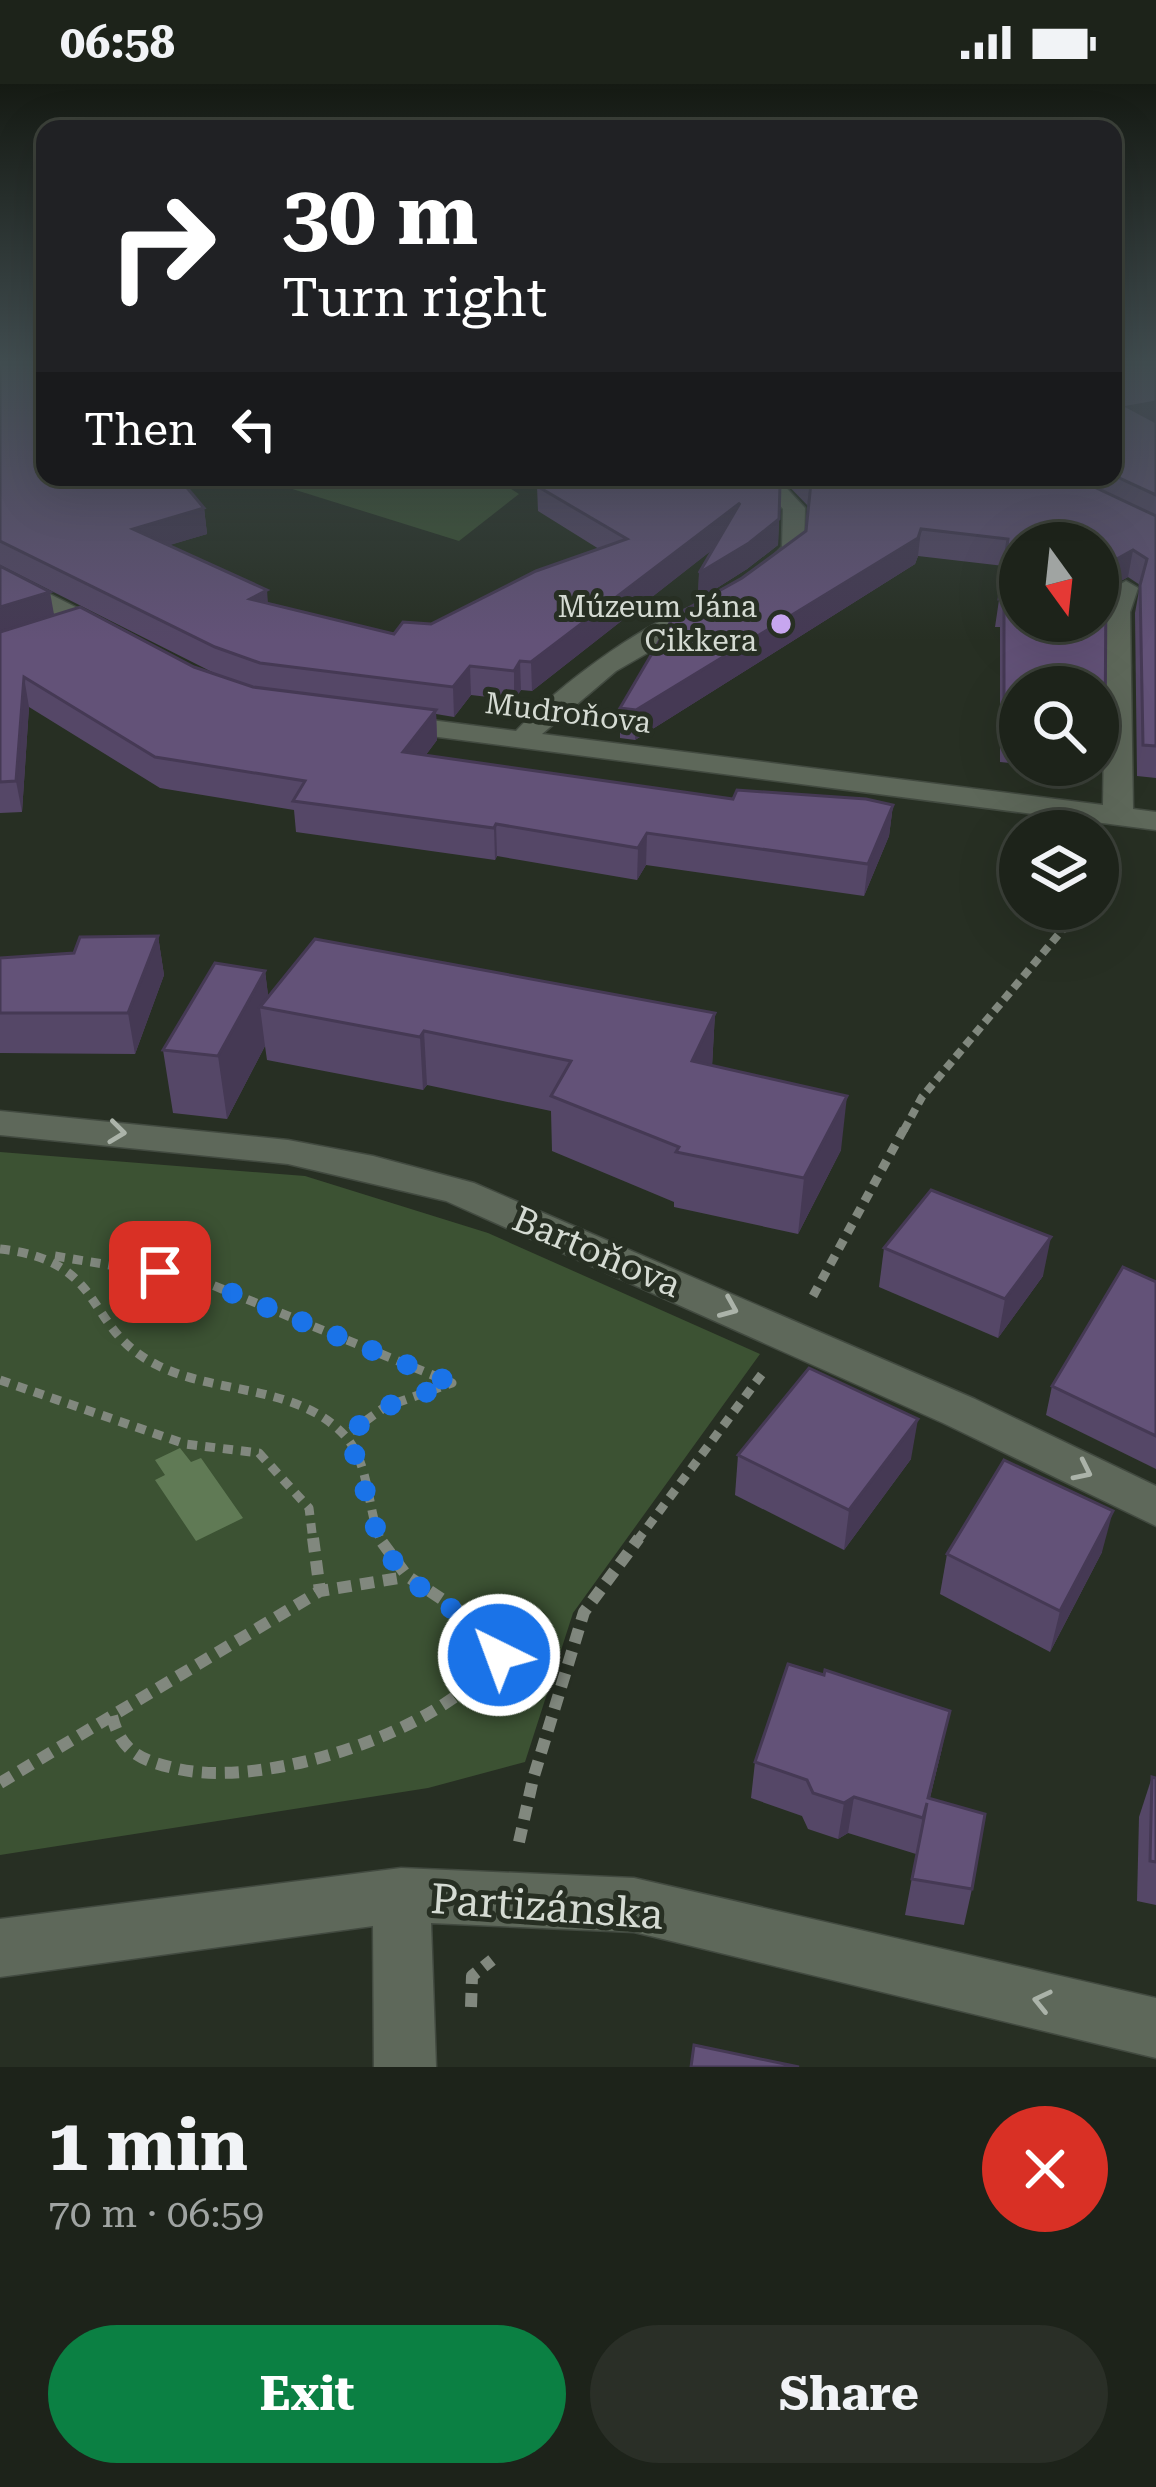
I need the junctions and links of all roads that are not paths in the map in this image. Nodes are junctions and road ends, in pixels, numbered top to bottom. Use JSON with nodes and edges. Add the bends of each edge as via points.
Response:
{"nodes":[{"id":1,"x":758,"y":486,"type":"edge"},
{"id":2,"x":0,"y":576,"type":"edge"},
{"id":3,"x":1126,"y":588,"type":"dead end"},
{"id":4,"x":86,"y":622,"type":"junction"},
{"id":5,"x":55,"y":632,"type":"edge"},
{"id":6,"x":140,"y":650,"type":"edge"},
{"id":7,"x":366,"y":720,"type":"edge"},
{"id":8,"x":521,"y":741,"type":"junction"},
{"id":9,"x":1002,"y":810,"type":"edge"},
{"id":10,"x":1113,"y":810,"type":"edge"},
{"id":11,"x":1156,"y":821,"type":"edge"},
{"id":12,"x":1119,"y":825,"type":"edge"},
{"id":13,"x":0,"y":1123,"type":"edge"},
{"id":14,"x":1156,"y":1507,"type":"edge"},
{"id":15,"x":401,"y":1895,"type":"junction"},
{"id":16,"x":0,"y":1948,"type":"edge"},
{"id":17,"x":1156,"y":2028,"type":"edge"},
{"id":18,"x":406,"y":2067,"type":"edge"}],
"edges":[{"from":1,"to":8,"type":"street","via":[[765,502],[794,508],[794,549],[768,575],[614,659],[551,705]]},
{"from":2,"to":4,"type":"street"},
{"from":3,"to":10,"type":"street","via":[[1118,612]]},
{"from":4,"to":5,"type":"street"},
{"from":4,"to":6,"type":"street"},
{"from":7,"to":8,"type":"street","name":"Mudroňova"},
{"from":8,"to":9,"type":"street","name":"Mudroňova"},
{"from":11,"to":12,"type":"street","name":"Mudroňova"},
{"from":13,"to":14,"type":"street","name":"Bartoňova","one_way":true,"via":[[288,1152],[460,1192],[938,1401]]},
{"from":15,"to":16,"type":"street","name":"Partizánska"},
{"from":17,"to":15,"type":"street","name":"Partizánska","one_way":true,"via":[[634,1904]]},
{"from":15,"to":18,"type":"street"}]}
